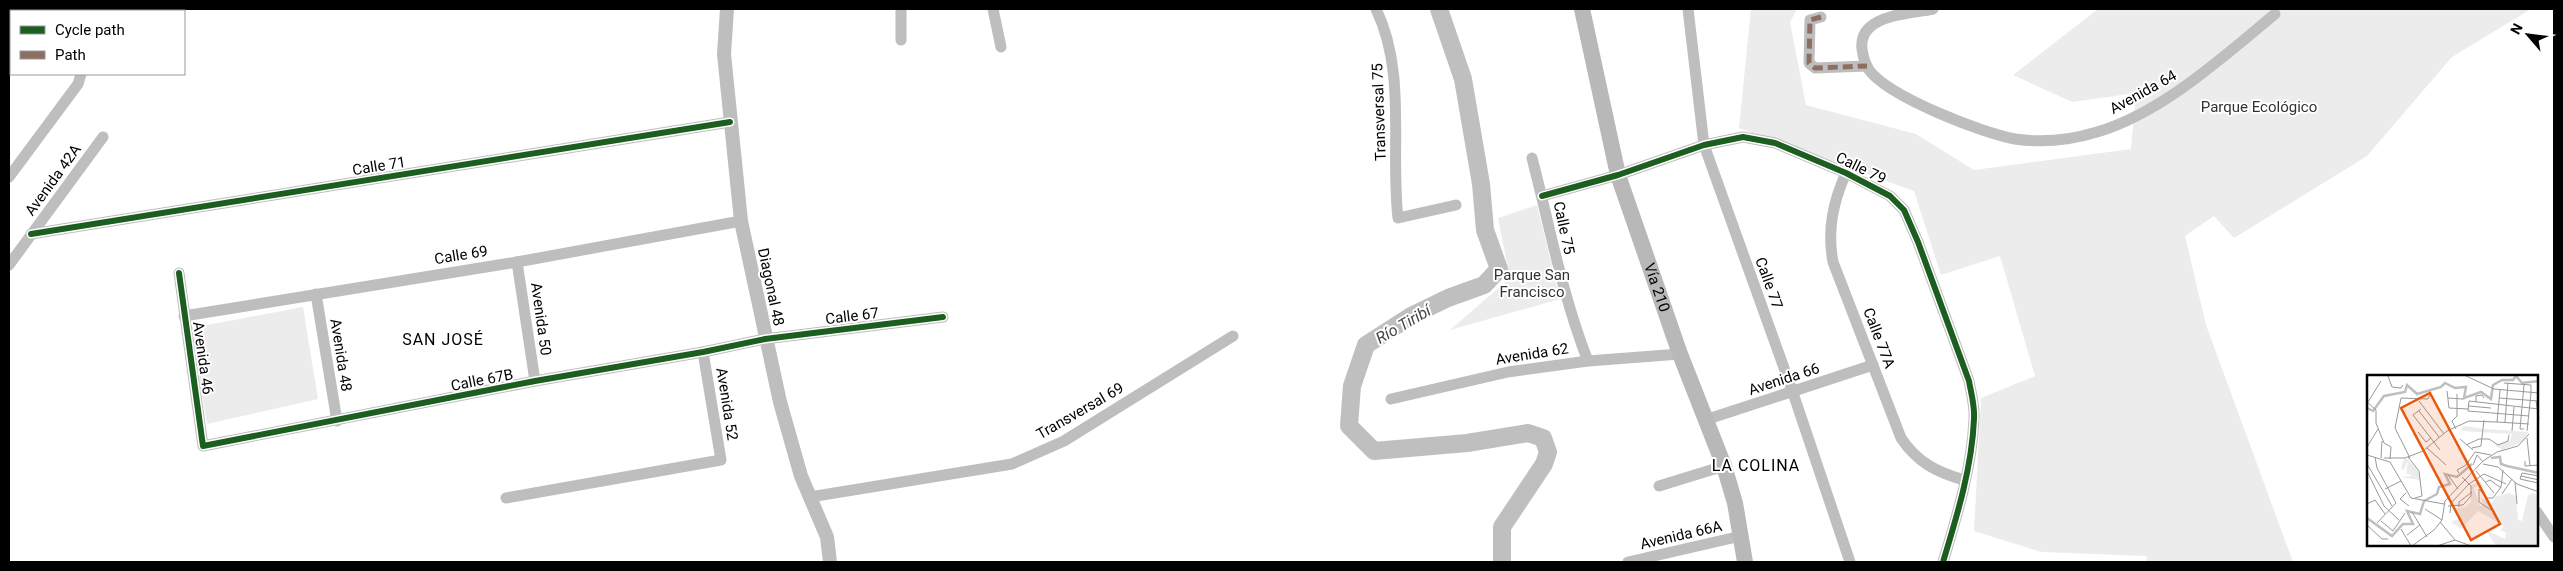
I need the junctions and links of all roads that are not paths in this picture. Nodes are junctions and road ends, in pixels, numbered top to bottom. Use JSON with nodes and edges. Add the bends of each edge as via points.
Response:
{"nodes":[{"id":1,"x":727,"y":9,"type":"edge"},
{"id":2,"x":901,"y":9,"type":"edge"},
{"id":3,"x":994,"y":9,"type":"edge"},
{"id":4,"x":1376,"y":9,"type":"edge"},
{"id":5,"x":1582,"y":9,"type":"edge"},
{"id":6,"x":1688,"y":9,"type":"edge"},
{"id":7,"x":1933,"y":9,"type":"edge"},
{"id":8,"x":2276,"y":14,"type":"dead end"},
{"id":9,"x":1821,"y":17,"type":"dead end"},
{"id":10,"x":901,"y":40,"type":"dead end"},
{"id":11,"x":1001,"y":47,"type":"dead end"},
{"id":12,"x":1867,"y":66,"type":"junction"},
{"id":13,"x":81,"y":75,"type":"edge"},
{"id":14,"x":730,"y":122,"type":"junction"},
{"id":15,"x":103,"y":137,"type":"dead end"},
{"id":16,"x":1704,"y":145,"type":"junction"},
{"id":17,"x":1532,"y":158,"type":"dead end"},
{"id":18,"x":1846,"y":173,"type":"junction"},
{"id":19,"x":1618,"y":175,"type":"junction"},
{"id":20,"x":9,"y":178,"type":"edge"},
{"id":21,"x":1542,"y":196,"type":"junction"},
{"id":22,"x":1456,"y":205,"type":"dead end"},
{"id":23,"x":741,"y":221,"type":"junction"},
{"id":24,"x":31,"y":234,"type":"junction"},
{"id":25,"x":517,"y":262,"type":"junction"},
{"id":26,"x":9,"y":265,"type":"edge"},
{"id":27,"x":179,"y":273,"type":"dead end"},
{"id":28,"x":316,"y":294,"type":"junction"},
{"id":29,"x":184,"y":316,"type":"junction"},
{"id":30,"x":943,"y":317,"type":"dead end"},
{"id":31,"x":1233,"y":336,"type":"dead end"},
{"id":32,"x":765,"y":339,"type":"junction"},
{"id":33,"x":703,"y":352,"type":"junction"},
{"id":34,"x":1680,"y":354,"type":"junction"},
{"id":35,"x":1588,"y":361,"type":"junction"},
{"id":36,"x":1873,"y":365,"type":"junction"},
{"id":37,"x":535,"y":381,"type":"junction"},
{"id":38,"x":1792,"y":393,"type":"junction"},
{"id":39,"x":1391,"y":399,"type":"dead end"},
{"id":40,"x":1705,"y":420,"type":"junction"},
{"id":41,"x":337,"y":421,"type":"junction"},
{"id":42,"x":203,"y":446,"type":"joint"},
{"id":43,"x":1724,"y":466,"type":"junction"},
{"id":44,"x":1964,"y":480,"type":"junction"},
{"id":45,"x":1659,"y":486,"type":"dead end"},
{"id":46,"x":810,"y":497,"type":"junction"},
{"id":47,"x":506,"y":498,"type":"dead end"},
{"id":48,"x":2538,"y":513,"type":"edge"},
{"id":49,"x":1741,"y":536,"type":"junction"},
{"id":50,"x":2554,"y":537,"type":"edge"},
{"id":51,"x":830,"y":562,"type":"edge"},
{"id":52,"x":1628,"y":562,"type":"edge"},
{"id":53,"x":1745,"y":562,"type":"edge"},
{"id":54,"x":1850,"y":562,"type":"edge"},
{"id":55,"x":1944,"y":562,"type":"edge"}],
"edges":[{"from":1,"to":14,"type":"street","name":"Diagonal 48","via":[[724,54]]},
{"from":2,"to":10,"type":"street"},
{"from":3,"to":11,"type":"street"},
{"from":4,"to":22,"type":"street","name":"Transversal 75","via":[[1388,38],[1393,64],[1398,218]]},
{"from":5,"to":19,"type":"main road","name":"Vía 210"},
{"from":6,"to":16,"type":"street","name":"Calle 77"},
{"from":7,"to":12,"type":"street","via":[[1878,22],[1869,28],[1862,42]]},
{"from":8,"to":12,"type":"street","name":"Avenida 64","via":[[2201,75],[2135,116],[2099,132],[2062,140],[2017,139],[1979,129],[1891,88]]},
{"from":9,"to":12,"type":"street","via":[[1810,20],[1809,63],[1815,68]]},
{"from":13,"to":20,"type":"street","via":[[78,84]]},
{"from":14,"to":23,"type":"street","name":"Diagonal 48"},
{"from":14,"to":24,"type":"street","name":"Calle 71"},
{"from":15,"to":24,"type":"street","name":"Avenida 42A"},
{"from":16,"to":18,"type":"street","name":"Calle 79","via":[[1743,137],[1761,139]]},
{"from":16,"to":19,"type":"street","name":"Calle 79"},
{"from":16,"to":38,"type":"street","name":"Calle 77"},
{"from":17,"to":21,"type":"street","name":"Calle 75"},
{"from":18,"to":36,"type":"street","name":"Calle 77A","via":[[1835,198],[1830,247]]},
{"from":18,"to":44,"type":"street","name":"Calle 79","via":[[1899,203],[1918,242],[1973,400],[1975,417]]},
{"from":19,"to":21,"type":"street","name":"Calle 79"},
{"from":19,"to":34,"type":"main road","name":"Vía 210"},
{"from":21,"to":35,"type":"street","name":"Calle 75","via":[[1560,276]]},
{"from":23,"to":25,"type":"street","name":"Calle 69"},
{"from":23,"to":32,"type":"street","name":"Diagonal 48"},
{"from":24,"to":26,"type":"street","name":"Avenida 42A"},
{"from":25,"to":28,"type":"street","name":"Calle 69"},
{"from":25,"to":37,"type":"street","name":"Avenida 50"},
{"from":27,"to":29,"type":"street","name":"Avenida 46"},
{"from":28,"to":29,"type":"street","name":"Calle 69"},
{"from":28,"to":41,"type":"street","name":"Avenida 48"},
{"from":29,"to":42,"type":"street","name":"Avenida 46"},
{"from":30,"to":32,"type":"street","name":"Calle 67"},
{"from":31,"to":46,"type":"street","name":"Transversal 69","via":[[1064,442],[1012,464]]},
{"from":32,"to":33,"type":"street","name":"Calle 67B"},
{"from":32,"to":46,"type":"street","name":"Diagonal 48","via":[[794,453]]},
{"from":33,"to":37,"type":"street","name":"Calle 67B"},
{"from":33,"to":47,"type":"street","name":"Avenida 52","via":[[721,460]]},
{"from":34,"to":35,"type":"street","name":"Avenida 62"},
{"from":34,"to":40,"type":"main road","name":"Vía 210"},
{"from":35,"to":39,"type":"street","name":"Avenida 62","via":[[1508,372]]},
{"from":36,"to":38,"type":"street","name":"Avenida 66"},
{"from":36,"to":44,"type":"street","name":"Calle 77A","via":[[1901,438],[1909,450],[1930,468]]},
{"from":37,"to":41,"type":"street","name":"Calle 67B"},
{"from":38,"to":40,"type":"street","name":"Avenida 66"},
{"from":38,"to":54,"type":"street","name":"Calle 77"},
{"from":40,"to":43,"type":"main road","name":"Vía 210"},
{"from":41,"to":42,"type":"street","name":"Calle 67B"},
{"from":43,"to":45,"type":"street"},
{"from":43,"to":49,"type":"main road","name":"Vía 210"},
{"from":44,"to":55,"type":"street","name":"Calle 79"},
{"from":46,"to":51,"type":"street","name":"Diagonal 48","via":[[827,537]]},
{"from":48,"to":50,"type":"street"},
{"from":49,"to":52,"type":"street","name":"Avenida 66A"},
{"from":49,"to":53,"type":"main road","name":"Vía 210"}]}
